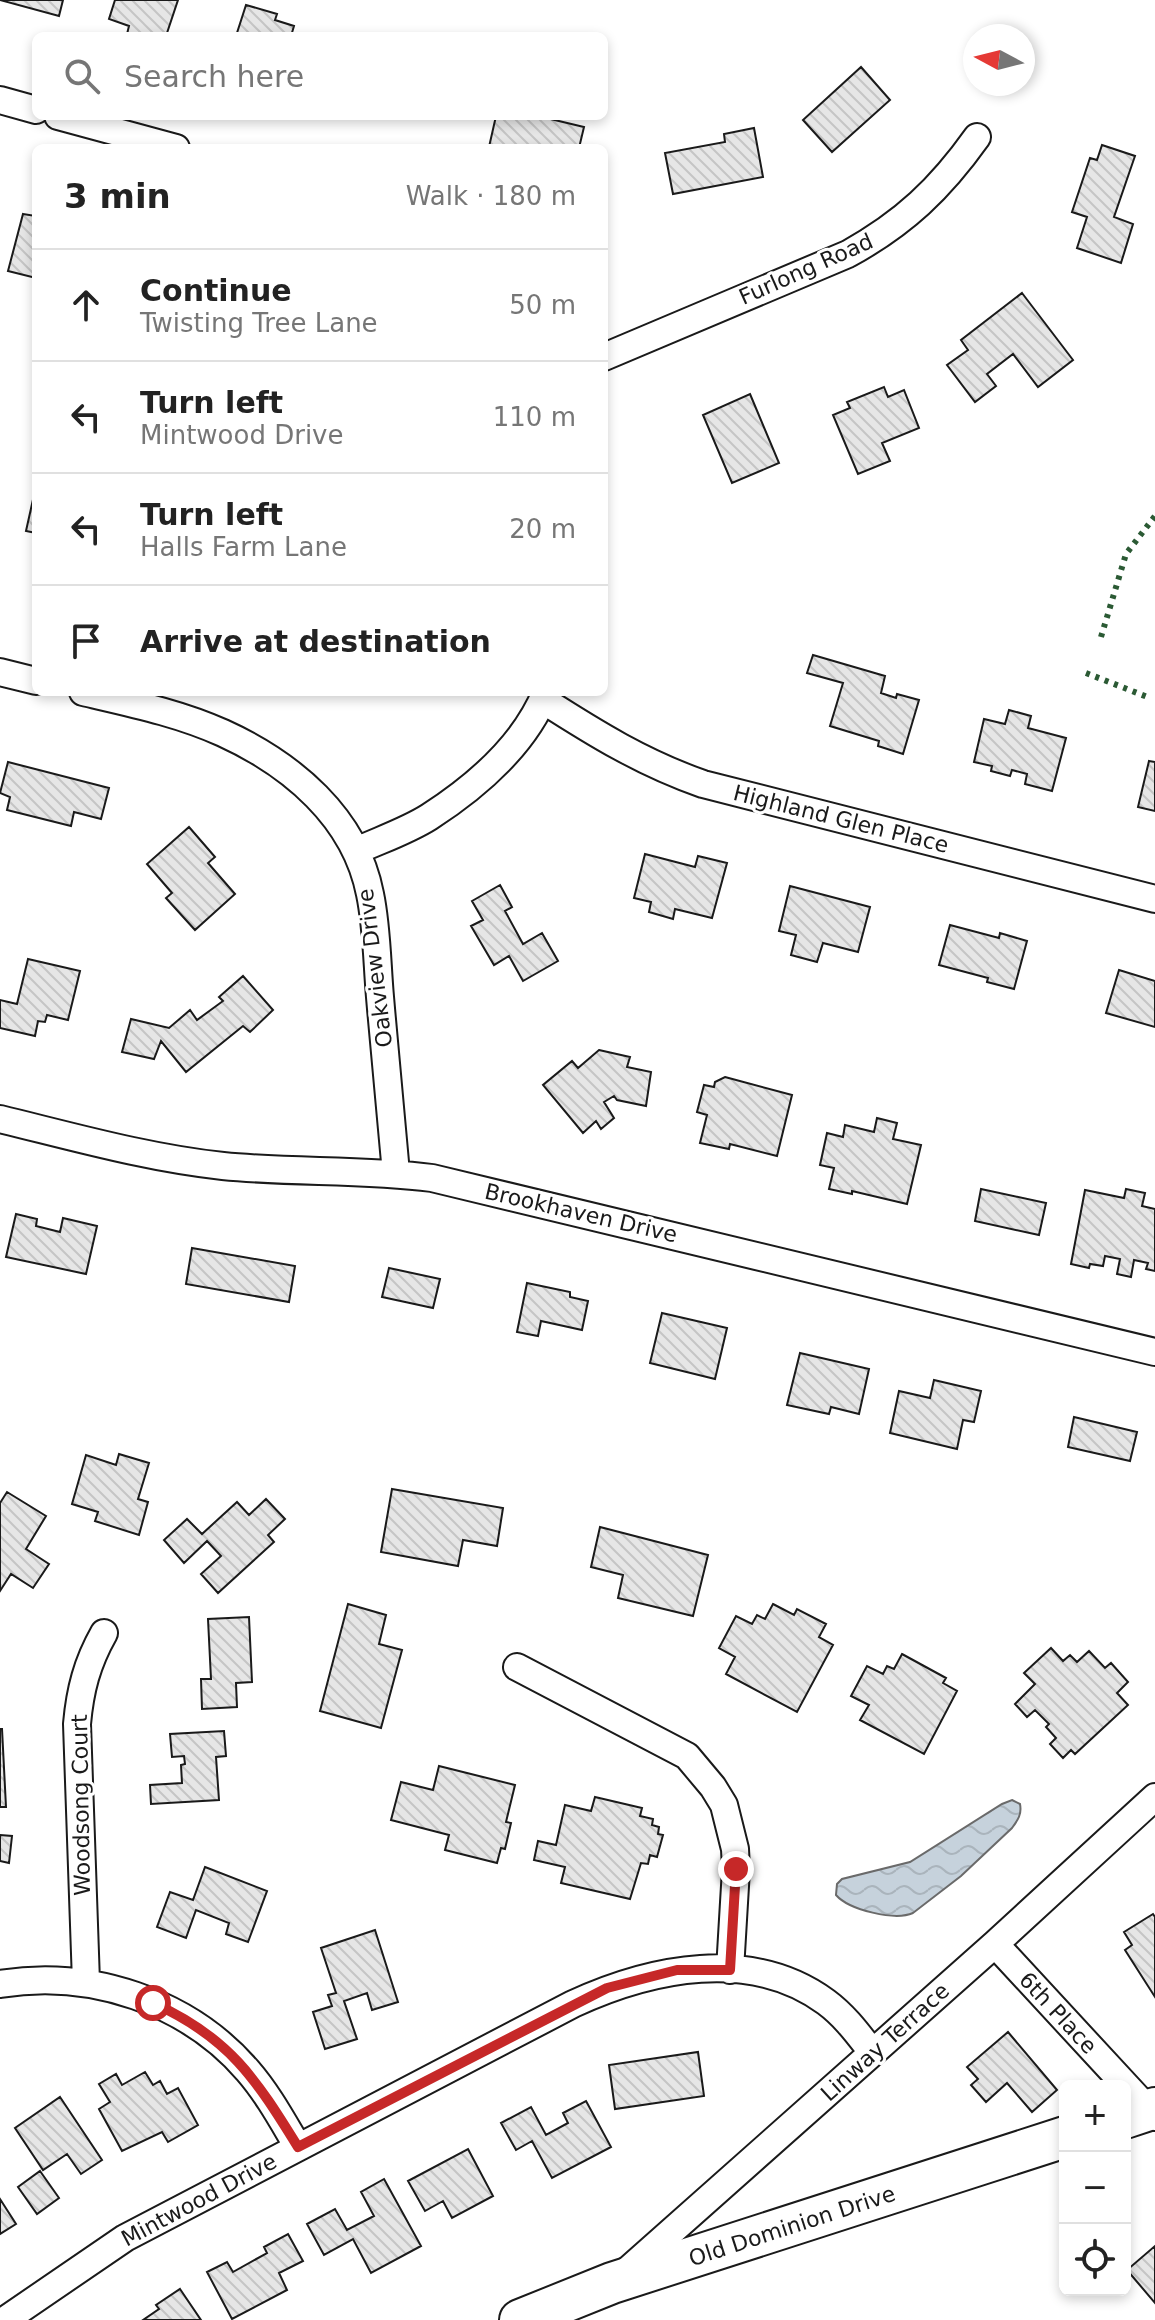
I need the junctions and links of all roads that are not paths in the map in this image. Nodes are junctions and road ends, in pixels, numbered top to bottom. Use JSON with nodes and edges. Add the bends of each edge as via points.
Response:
{"nodes":[{"id":1,"x":0,"y":100,"type":"edge"},
{"id":2,"x":32,"y":109,"type":"edge"},
{"id":3,"x":73,"y":120,"type":"edge"},
{"id":4,"x":977,"y":137,"type":"dead end"},
{"id":5,"x":161,"y":144,"type":"edge"},
{"id":6,"x":608,"y":355,"type":"edge"},
{"id":7,"x":0,"y":672,"type":"edge"},
{"id":8,"x":32,"y":680,"type":"edge"},
{"id":9,"x":99,"y":696,"type":"edge"},
{"id":10,"x":544,"y":696,"type":"edge"},
{"id":11,"x":356,"y":851,"type":"junction"},
{"id":12,"x":1155,"y":899,"type":"edge"},
{"id":13,"x":0,"y":1119,"type":"edge"},
{"id":14,"x":396,"y":1173,"type":"junction"},
{"id":15,"x":1155,"y":1352,"type":"edge"},
{"id":16,"x":104,"y":1633,"type":"dead end"},
{"id":17,"x":517,"y":1667,"type":"dead end"},
{"id":18,"x":1150,"y":1812,"type":"edge"},
{"id":19,"x":995,"y":1944,"type":"junction"},
{"id":20,"x":730,"y":1970,"type":"junction"},
{"id":21,"x":86,"y":1982,"type":"junction"},
{"id":22,"x":0,"y":1984,"type":"edge"},
{"id":23,"x":872,"y":2052,"type":"junction"},
{"id":24,"x":1146,"y":2113,"type":"edge"},
{"id":25,"x":1059,"y":2139,"type":"edge"},
{"id":26,"x":298,"y":2147,"type":"junction"},
{"id":27,"x":612,"y":2283,"type":"junction"},
{"id":28,"x":5,"y":2320,"type":"edge"},
{"id":29,"x":520,"y":2320,"type":"edge"}],
"edges":[{"from":1,"to":2,"type":"street"},
{"from":3,"to":5,"type":"street"},
{"from":4,"to":6,"type":"street","name":"Furlong Road","via":[[919,207],[880,236]]},
{"from":7,"to":8,"type":"street"},
{"from":9,"to":11,"type":"street","name":"Oakview Drive","via":[[223,733],[266,756],[329,808]]},
{"from":10,"to":11,"type":"street","via":[[491,771],[427,818]]},
{"from":10,"to":12,"type":"street","name":"Highland Glen Place","via":[[624,751],[703,784]]},
{"from":11,"to":14,"type":"street","name":"Oakview Drive","via":[[370,893]]},
{"from":13,"to":14,"type":"street","name":"Brookhaven Drive","via":[[221,1166]]},
{"from":14,"to":15,"type":"street","name":"Brookhaven Drive","via":[[582,1212]]},
{"from":16,"to":21,"type":"street","name":"Woodsong Court","via":[[89,1660],[77,1724]]},
{"from":17,"to":20,"type":"street","via":[[687,1756],[713,1787],[724,1805],[735,1849]]},
{"from":18,"to":19,"type":"street","name":"Linway Terrace"},
{"from":19,"to":23,"type":"street","name":"Linway Terrace"},
{"from":19,"to":24,"type":"street","name":"6th Place"},
{"from":20,"to":23,"type":"street","name":"Mintwood Drive","via":[[785,1981],[817,1996],[849,2021]]},
{"from":20,"to":26,"type":"street","name":"Mintwood Drive","via":[[677,1970],[607,1988]]},
{"from":21,"to":22,"type":"street"},
{"from":21,"to":26,"type":"street","via":[[153,2003],[213,2038],[256,2080]]},
{"from":23,"to":27,"type":"street","name":"Linway Terrace"},
{"from":25,"to":27,"type":"main road","name":"Old Dominion Drive"},
{"from":26,"to":28,"type":"street","name":"Mintwood Drive","via":[[125,2238]]},
{"from":27,"to":29,"type":"main road","name":"Old Dominion Drive"}]}
